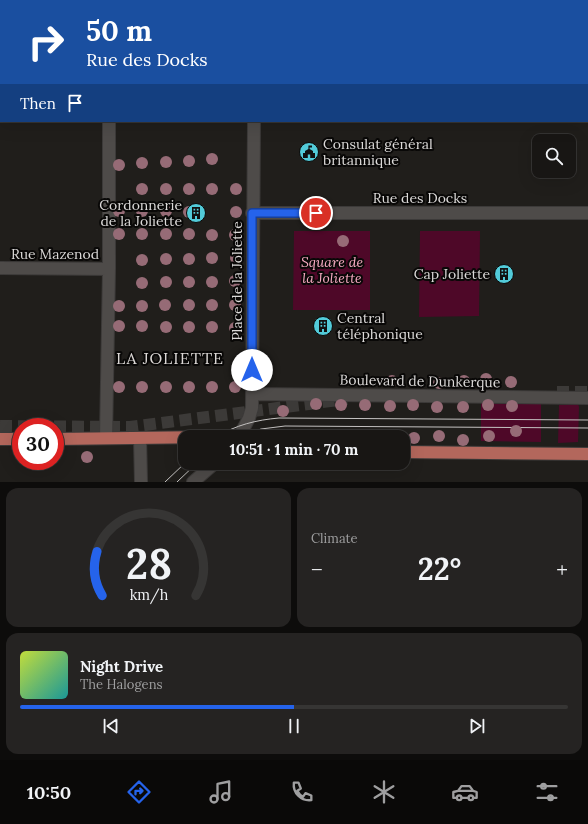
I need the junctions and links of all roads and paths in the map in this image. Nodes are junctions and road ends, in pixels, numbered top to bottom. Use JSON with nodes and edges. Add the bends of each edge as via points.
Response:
{"nodes":[{"id":1,"x":109,"y":122,"type":"edge"},
{"id":2,"x":254,"y":122,"type":"edge"},
{"id":3,"x":252,"y":213,"type":"junction"},
{"id":4,"x":588,"y":214,"type":"edge"},
{"id":5,"x":0,"y":268,"type":"edge"},
{"id":6,"x":109,"y":269,"type":"junction"},
{"id":7,"x":252,"y":394,"type":"junction"},
{"id":8,"x":588,"y":398,"type":"edge"},
{"id":9,"x":243,"y":430,"type":"edge"},
{"id":10,"x":178,"y":437,"type":"edge"},
{"id":11,"x":0,"y":438,"type":"edge"},
{"id":12,"x":106,"y":438,"type":"junction"},
{"id":13,"x":140,"y":438,"type":"junction"},
{"id":14,"x":12,"y":439,"type":"edge"},
{"id":15,"x":64,"y":439,"type":"edge"},
{"id":16,"x":410,"y":452,"type":"edge"},
{"id":17,"x":588,"y":454,"type":"edge"},
{"id":18,"x":207,"y":470,"type":"edge"},
{"id":19,"x":141,"y":482,"type":"edge"},
{"id":20,"x":193,"y":482,"type":"edge"}],
"edges":[{"from":1,"to":6,"type":"street"},
{"from":2,"to":3,"type":"street","name":"Place de la Joliette"},
{"from":3,"to":4,"type":"street","name":"Rue des Docks"},
{"from":3,"to":7,"type":"street","name":"Place de la Joliette"},
{"from":5,"to":6,"type":"street","name":"Rue Mazenod"},
{"from":6,"to":12,"type":"street"},
{"from":7,"to":8,"type":"street","name":"Boulevard de Dunkerque"},
{"from":7,"to":9,"type":"street","name":"Place de la Joliette","via":[[252,408]]},
{"from":10,"to":13,"type":"main road"},
{"from":11,"to":14,"type":"main road"},
{"from":12,"to":13,"type":"main road"},
{"from":12,"to":15,"type":"main road"},
{"from":13,"to":19,"type":"street"},
{"from":16,"to":17,"type":"main road"},
{"from":18,"to":20,"type":"street"}]}
